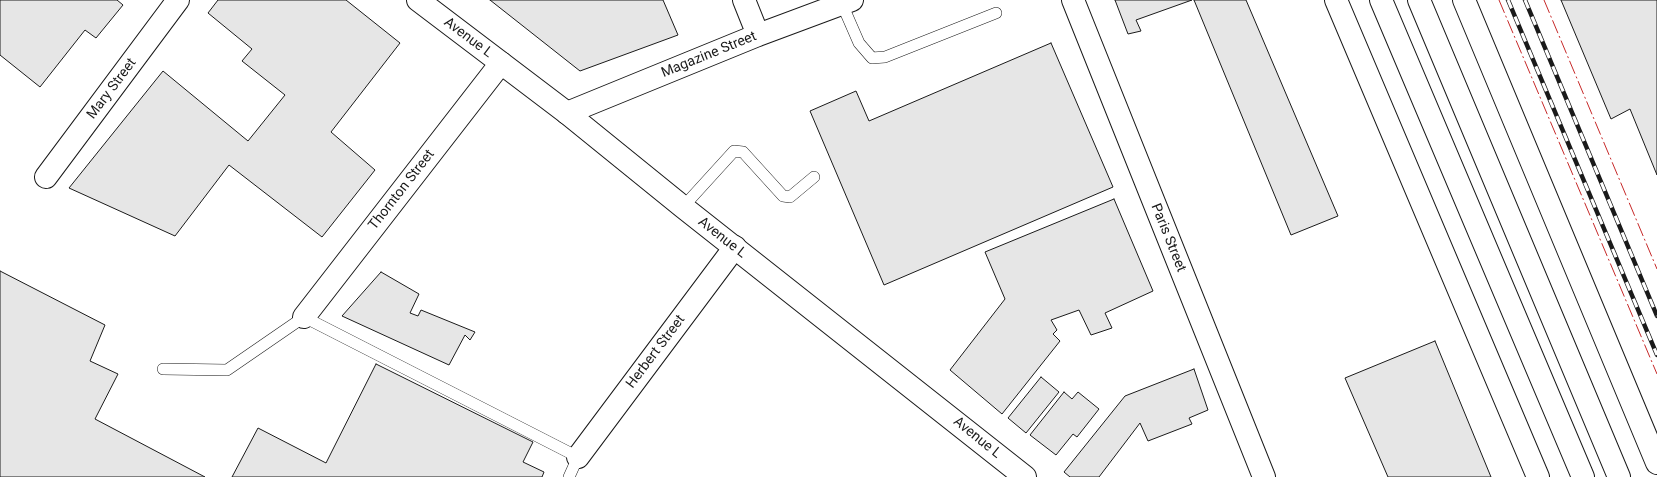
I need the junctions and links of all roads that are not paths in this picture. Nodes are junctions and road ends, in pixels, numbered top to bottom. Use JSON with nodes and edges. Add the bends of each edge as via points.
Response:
{"nodes":[{"id":1,"x":178,"y":0,"type":"edge"},
{"id":2,"x":418,"y":0,"type":"edge"},
{"id":3,"x":744,"y":0,"type":"edge"},
{"id":4,"x":1073,"y":0,"type":"edge"},
{"id":5,"x":1336,"y":0,"type":"edge"},
{"id":6,"x":1381,"y":0,"type":"edge"},
{"id":7,"x":1418,"y":0,"type":"edge"},
{"id":8,"x":1464,"y":0,"type":"edge"},
{"id":9,"x":847,"y":2,"type":"edge"},
{"id":10,"x":996,"y":13,"type":"dead end"},
{"id":11,"x":758,"y":35,"type":"junction"},
{"id":12,"x":501,"y":63,"type":"junction"},
{"id":13,"x":567,"y":113,"type":"junction"},
{"id":14,"x":46,"y":177,"type":"dead end"},
{"id":15,"x":814,"y":177,"type":"dead end"},
{"id":16,"x":683,"y":207,"type":"junction"},
{"id":17,"x":735,"y":247,"type":"junction"},
{"id":18,"x":304,"y":317,"type":"junction"},
{"id":19,"x":163,"y":369,"type":"dead end"},
{"id":20,"x":578,"y":457,"type":"junction"},
{"id":21,"x":1657,"y":463,"type":"edge"},
{"id":22,"x":569,"y":477,"type":"edge"},
{"id":23,"x":1025,"y":477,"type":"edge"},
{"id":24,"x":1264,"y":477,"type":"edge"},
{"id":25,"x":1538,"y":477,"type":"edge"},
{"id":26,"x":1583,"y":477,"type":"edge"},
{"id":27,"x":1619,"y":477,"type":"edge"}],
"edges":[{"from":1,"to":14,"type":"main road","name":"Mary Street"},
{"from":2,"to":12,"type":"main road","name":"Avenue L"},
{"from":3,"to":11,"type":"main road"},
{"from":4,"to":24,"type":"main road","name":"Paris Street"},
{"from":5,"to":25,"type":"main road"},
{"from":6,"to":26,"type":"main road"},
{"from":7,"to":27,"type":"main road"},
{"from":8,"to":21,"type":"main road"},
{"from":9,"to":10,"type":"lane","via":[[859,43],[872,58],[885,57]]},
{"from":9,"to":11,"type":"main road","name":"Magazine Street"},
{"from":11,"to":13,"type":"main road","name":"Magazine Street"},
{"from":12,"to":13,"type":"main road","name":"Avenue L"},
{"from":12,"to":18,"type":"main road","name":"Thornton Street"},
{"from":13,"to":16,"type":"main road","name":"Avenue L"},
{"from":15,"to":16,"type":"lane","via":[[790,197],[783,196],[743,152],[734,151]]},
{"from":16,"to":17,"type":"main road","name":"Avenue L"},
{"from":17,"to":20,"type":"main road","name":"Herbert Street"},
{"from":17,"to":23,"type":"main road","name":"Avenue L"},
{"from":18,"to":19,"type":"lane","via":[[227,370]]},
{"from":18,"to":20,"type":"lane"},
{"from":20,"to":22,"type":"lane"}]}
